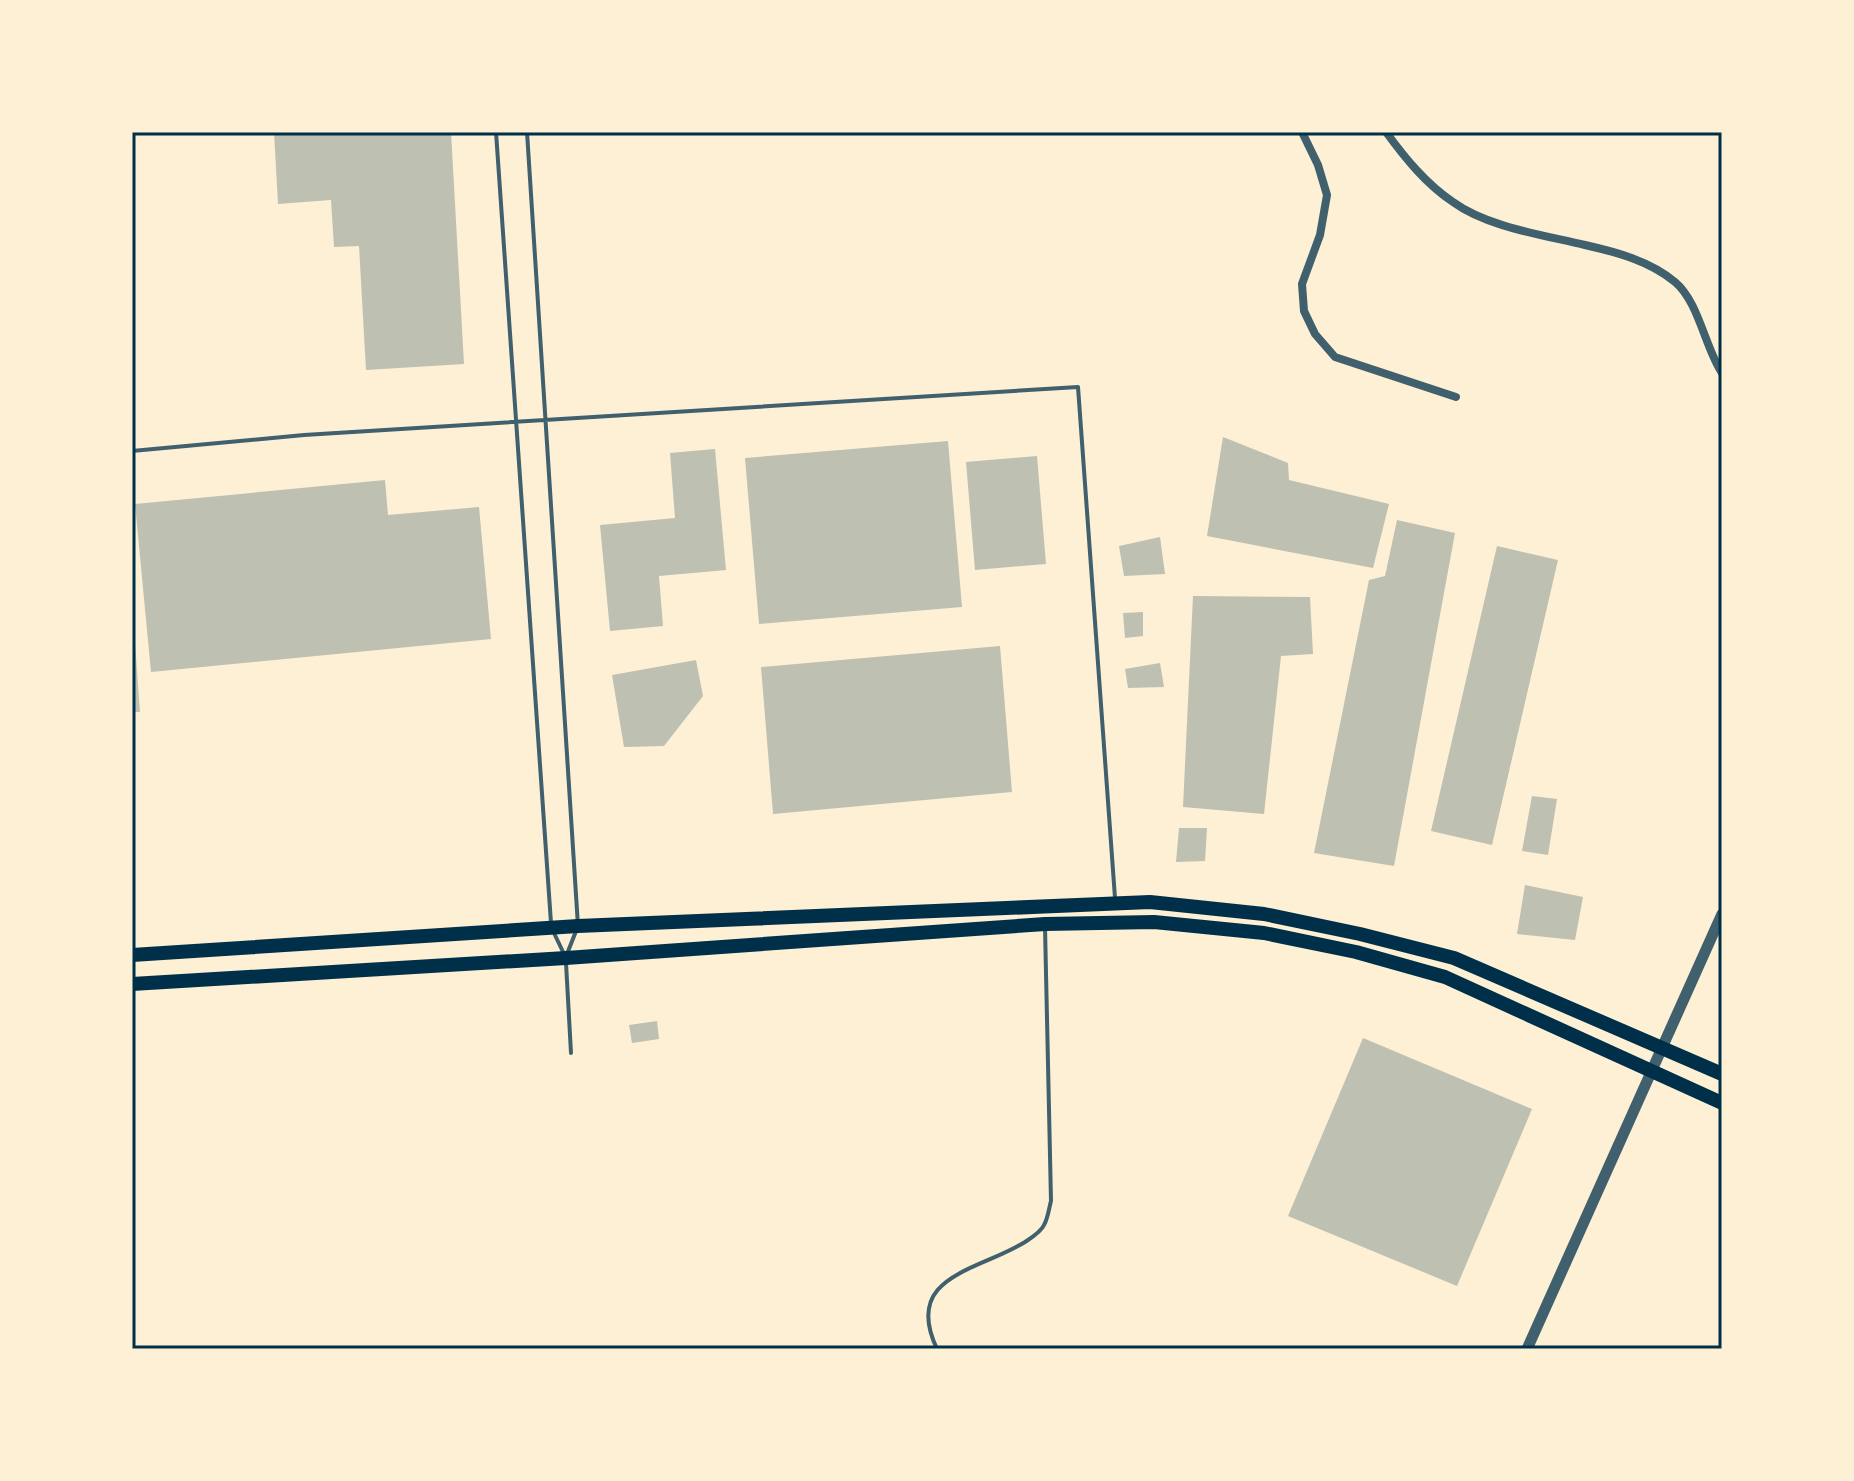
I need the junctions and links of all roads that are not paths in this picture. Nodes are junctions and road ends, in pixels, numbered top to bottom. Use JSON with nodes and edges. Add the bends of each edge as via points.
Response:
{"nodes":[{"id":1,"x":496,"y":132,"type":"edge"},
{"id":2,"x":527,"y":132,"type":"edge"},
{"id":3,"x":1302,"y":132,"type":"edge"},
{"id":4,"x":1386,"y":132,"type":"edge"},
{"id":5,"x":1722,"y":373,"type":"edge"},
{"id":6,"x":1456,"y":397,"type":"dead end"},
{"id":7,"x":545,"y":420,"type":"junction"},
{"id":8,"x":517,"y":422,"type":"junction"},
{"id":9,"x":132,"y":451,"type":"edge"},
{"id":10,"x":1115,"y":902,"type":"junction"},
{"id":11,"x":1722,"y":914,"type":"edge"},
{"id":12,"x":1045,"y":924,"type":"junction"},
{"id":13,"x":578,"y":926,"type":"junction"},
{"id":14,"x":551,"y":929,"type":"junction"},
{"id":15,"x":132,"y":955,"type":"edge"},
{"id":16,"x":566,"y":958,"type":"junction"},
{"id":17,"x":132,"y":984,"type":"edge"},
{"id":18,"x":1663,"y":1048,"type":"junction"},
{"id":19,"x":571,"y":1053,"type":"dead end"},
{"id":20,"x":1651,"y":1072,"type":"junction"},
{"id":21,"x":1722,"y":1074,"type":"edge"},
{"id":22,"x":1722,"y":1103,"type":"edge"},
{"id":23,"x":937,"y":1349,"type":"edge"},
{"id":24,"x":1527,"y":1349,"type":"edge"}],
"edges":[{"from":1,"to":8,"type":"lane"},
{"from":2,"to":7,"type":"lane"},
{"from":3,"to":6,"type":"street","via":[[1327,195],[1320,235],[1302,284],[1304,311],[1315,334],[1335,357]]},
{"from":4,"to":5,"type":"street","via":[[1404,157],[1454,204],[1484,218],[1618,253],[1677,283]]},
{"from":7,"to":8,"type":"lane"},
{"from":7,"to":10,"type":"lane","via":[[1078,387]]},
{"from":7,"to":13,"type":"lane"},
{"from":8,"to":9,"type":"lane"},
{"from":8,"to":14,"type":"lane"},
{"from":10,"to":13,"type":"main road"},
{"from":10,"to":18,"type":"main road","via":[[1264,914],[1441,955]]},
{"from":11,"to":18,"type":"street"},
{"from":12,"to":16,"type":"main road"},
{"from":12,"to":20,"type":"main road","via":[[1154,922],[1264,933],[1356,952],[1445,977]]},
{"from":12,"to":23,"type":"lane","via":[[1051,1201],[1044,1227],[1029,1239],[939,1287],[928,1304],[927,1323]]},
{"from":13,"to":14,"type":"main road"},
{"from":13,"to":16,"type":"lane"},
{"from":14,"to":15,"type":"main road"},
{"from":14,"to":16,"type":"lane"},
{"from":16,"to":17,"type":"main road"},
{"from":16,"to":19,"type":"lane"},
{"from":18,"to":20,"type":"street"},
{"from":18,"to":21,"type":"main road"},
{"from":20,"to":22,"type":"main road"},
{"from":20,"to":24,"type":"street"}]}
